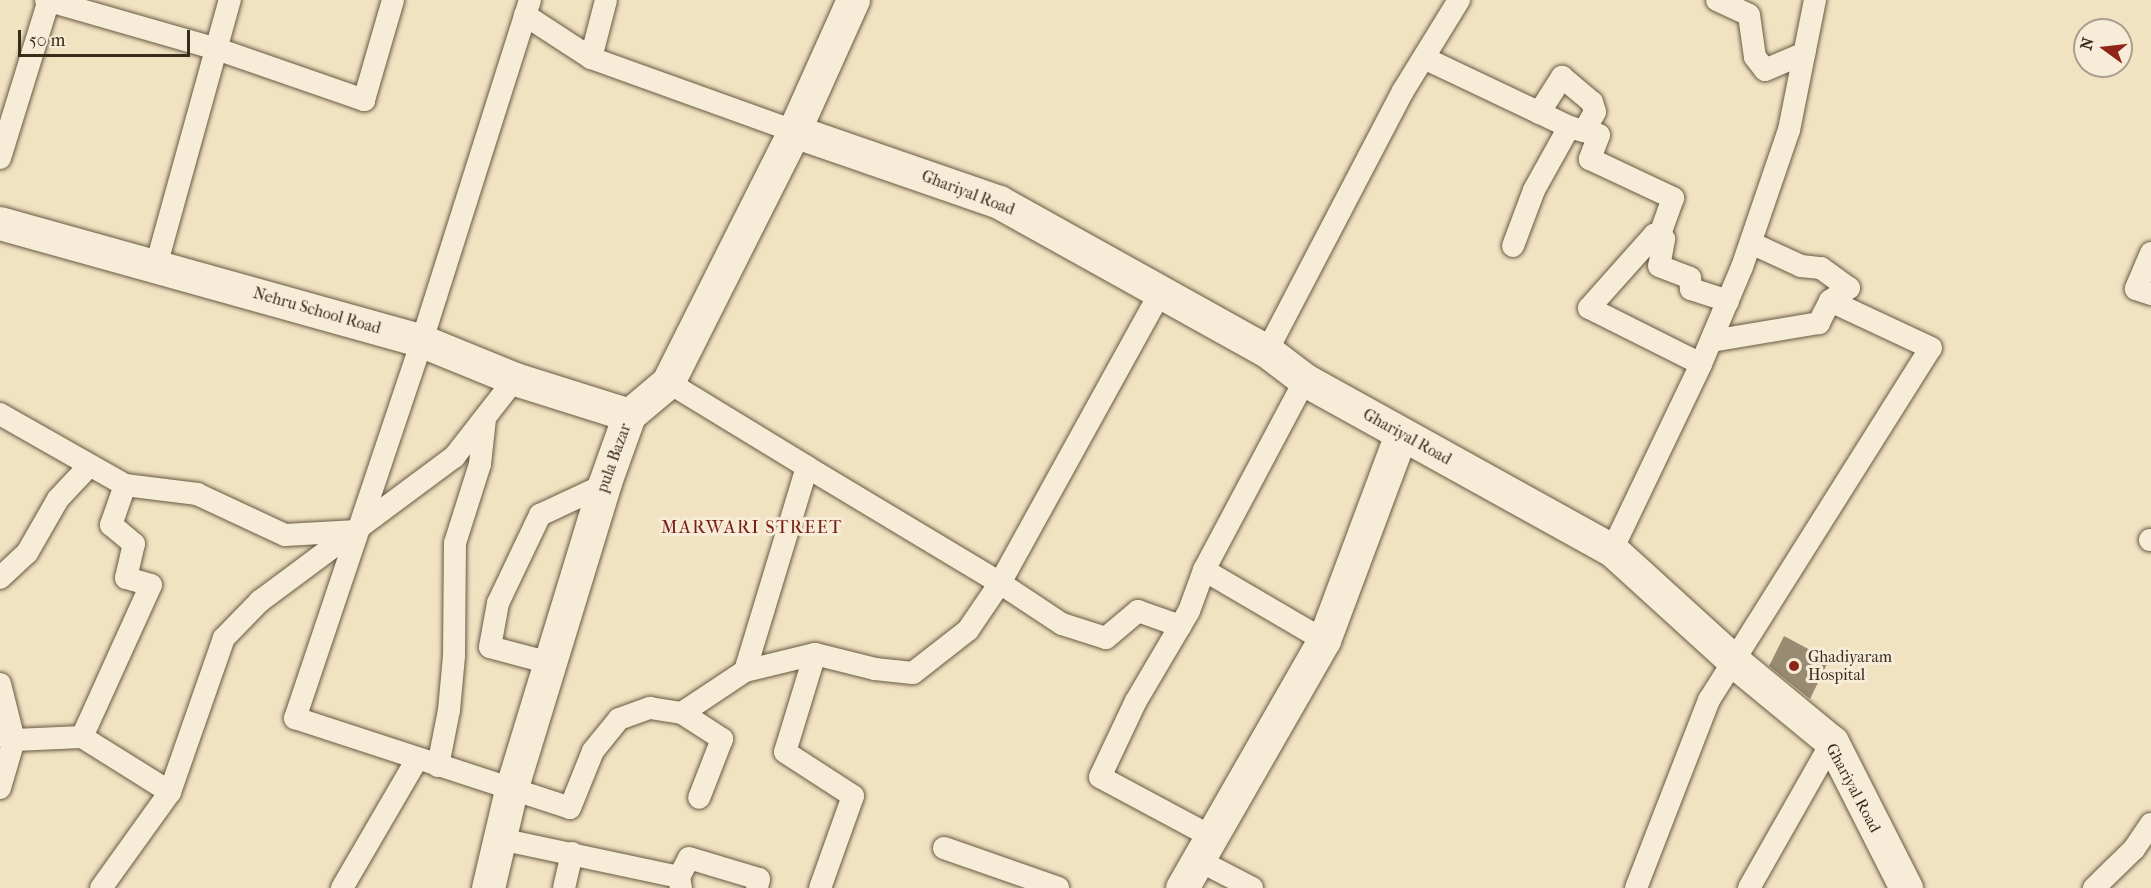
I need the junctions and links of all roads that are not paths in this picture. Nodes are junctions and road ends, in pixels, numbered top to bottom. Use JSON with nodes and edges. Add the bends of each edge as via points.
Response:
{"nodes":[{"id":1,"x":48,"y":0,"type":"edge"},
{"id":2,"x":230,"y":0,"type":"edge"},
{"id":3,"x":393,"y":0,"type":"edge"},
{"id":4,"x":606,"y":0,"type":"edge"},
{"id":5,"x":852,"y":0,"type":"edge"},
{"id":6,"x":1459,"y":0,"type":"edge"},
{"id":7,"x":1717,"y":0,"type":"edge"},
{"id":8,"x":1815,"y":0,"type":"edge"},
{"id":9,"x":528,"y":8,"type":"edge"},
{"id":10,"x":217,"y":50,"type":"junction"},
{"id":11,"x":1804,"y":53,"type":"junction"},
{"id":12,"x":591,"y":58,"type":"junction"},
{"id":13,"x":1424,"y":58,"type":"junction"},
{"id":14,"x":1539,"y":113,"type":"junction"},
{"id":15,"x":1577,"y":129,"type":"junction"},
{"id":16,"x":794,"y":130,"type":"junction"},
{"id":17,"x":0,"y":158,"type":"edge"},
{"id":18,"x":0,"y":223,"type":"edge"},
{"id":19,"x":1659,"y":237,"type":"junction"},
{"id":20,"x":1750,"y":243,"type":"junction"},
{"id":21,"x":1513,"y":246,"type":"dead end"},
{"id":22,"x":2151,"y":253,"type":"edge"},
{"id":23,"x":156,"y":266,"type":"junction"},
{"id":24,"x":1160,"y":293,"type":"junction"},
{"id":25,"x":2151,"y":294,"type":"edge"},
{"id":26,"x":1728,"y":300,"type":"junction"},
{"id":27,"x":1830,"y":301,"type":"junction"},
{"id":28,"x":422,"y":341,"type":"junction"},
{"id":29,"x":1711,"y":341,"type":"junction"},
{"id":30,"x":1267,"y":351,"type":"junction"},
{"id":31,"x":1701,"y":364,"type":"junction"},
{"id":32,"x":515,"y":380,"type":"junction"},
{"id":33,"x":1305,"y":380,"type":"junction"},
{"id":34,"x":668,"y":382,"type":"junction"},
{"id":35,"x":0,"y":414,"type":"edge"},
{"id":36,"x":629,"y":415,"type":"junction"},
{"id":37,"x":485,"y":419,"type":"junction"},
{"id":38,"x":1401,"y":434,"type":"junction"},
{"id":39,"x":89,"y":466,"type":"junction"},
{"id":40,"x":807,"y":467,"type":"junction"},
{"id":41,"x":125,"y":485,"type":"junction"},
{"id":42,"x":603,"y":485,"type":"junction"},
{"id":43,"x":357,"y":531,"type":"junction"},
{"id":44,"x":1612,"y":550,"type":"junction"},
{"id":45,"x":1204,"y":570,"type":"junction"},
{"id":46,"x":0,"y":578,"type":"edge"},
{"id":47,"x":1000,"y":583,"type":"junction"},
{"id":48,"x":1180,"y":626,"type":"junction"},
{"id":49,"x":1324,"y":640,"type":"junction"},
{"id":50,"x":815,"y":654,"type":"junction"},
{"id":51,"x":550,"y":663,"type":"junction"},
{"id":52,"x":1736,"y":663,"type":"junction"},
{"id":53,"x":745,"y":671,"type":"junction"},
{"id":54,"x":0,"y":684,"type":"edge"},
{"id":55,"x":682,"y":713,"type":"junction"},
{"id":56,"x":82,"y":737,"type":"junction"},
{"id":57,"x":7,"y":738,"type":"edge"},
{"id":58,"x":1832,"y":742,"type":"junction"},
{"id":59,"x":428,"y":762,"type":"junction"},
{"id":60,"x":0,"y":788,"type":"edge"},
{"id":61,"x":511,"y":790,"type":"junction"},
{"id":62,"x":170,"y":792,"type":"junction"},
{"id":63,"x":699,"y":798,"type":"dead end"},
{"id":64,"x":2151,"y":824,"type":"edge"},
{"id":65,"x":500,"y":839,"type":"junction"},
{"id":66,"x":944,"y":848,"type":"dead end"},
{"id":67,"x":1205,"y":848,"type":"junction"},
{"id":68,"x":572,"y":853,"type":"junction"},
{"id":69,"x":680,"y":883,"type":"edge"},
{"id":70,"x":100,"y":888,"type":"edge"},
{"id":71,"x":342,"y":888,"type":"edge"},
{"id":72,"x":488,"y":888,"type":"edge"},
{"id":73,"x":564,"y":888,"type":"edge"},
{"id":74,"x":757,"y":888,"type":"edge"},
{"id":75,"x":820,"y":888,"type":"edge"},
{"id":76,"x":1058,"y":888,"type":"edge"},
{"id":77,"x":1182,"y":888,"type":"edge"},
{"id":78,"x":1252,"y":888,"type":"edge"},
{"id":79,"x":1636,"y":888,"type":"edge"},
{"id":80,"x":1749,"y":888,"type":"edge"},
{"id":81,"x":1905,"y":888,"type":"edge"},
{"id":82,"x":2094,"y":888,"type":"edge"}],
"edges":[{"from":1,"to":10,"type":"street"},
{"from":1,"to":17,"type":"street"},
{"from":2,"to":10,"type":"street"},
{"from":3,"to":10,"type":"street","via":[[364,100]]},
{"from":4,"to":12,"type":"street"},
{"from":5,"to":16,"type":"street","name":"pula Bazar"},
{"from":6,"to":13,"type":"street"},
{"from":7,"to":11,"type":"street","via":[[1749,15],[1755,57],[1765,70]]},
{"from":8,"to":11,"type":"street"},
{"from":9,"to":12,"type":"street"},
{"from":9,"to":28,"type":"street"},
{"from":10,"to":23,"type":"street"},
{"from":11,"to":20,"type":"street","via":[[1789,130]]},
{"from":12,"to":16,"type":"street"},
{"from":13,"to":14,"type":"street"},
{"from":13,"to":30,"type":"street"},
{"from":14,"to":15,"type":"street"},
{"from":14,"to":15,"type":"street","via":[[1562,77],[1592,102],[1595,112]]},
{"from":15,"to":19,"type":"street","via":[[1599,135],[1590,159],[1673,198]]},
{"from":15,"to":21,"type":"street","via":[[1534,190]]},
{"from":16,"to":24,"type":"street","name":"Ghariyal Road","via":[[999,202]]},
{"from":16,"to":34,"type":"street","name":"pula Bazar"},
{"from":18,"to":23,"type":"street","name":"Nehru School Road"},
{"from":19,"to":26,"type":"street","via":[[1664,239],[1659,266],[1690,278],[1691,289]]},
{"from":19,"to":31,"type":"street","via":[[1654,235],[1589,308]]},
{"from":20,"to":26,"type":"street"},
{"from":20,"to":27,"type":"street","via":[[1801,266],[1821,268],[1849,288]]},
{"from":22,"to":25,"type":"street","via":[[2136,289]]},
{"from":23,"to":28,"type":"street","name":"Nehru School Road"},
{"from":24,"to":30,"type":"street","name":"Ghariyal Road"},
{"from":24,"to":47,"type":"street"},
{"from":26,"to":29,"type":"street"},
{"from":27,"to":29,"type":"street","via":[[1819,323]]},
{"from":27,"to":52,"type":"street","via":[[1931,348]]},
{"from":28,"to":32,"type":"street","name":"Nehru School Road"},
{"from":28,"to":43,"type":"street"},
{"from":29,"to":31,"type":"street"},
{"from":30,"to":33,"type":"street","name":"Ghariyal Road"},
{"from":31,"to":44,"type":"street"},
{"from":32,"to":36,"type":"street","name":"Nehru School Road"},
{"from":32,"to":37,"type":"street"},
{"from":33,"to":38,"type":"street","name":"Ghariyal Road"},
{"from":33,"to":45,"type":"street"},
{"from":34,"to":36,"type":"street","name":"pula Bazar"},
{"from":34,"to":40,"type":"street"},
{"from":35,"to":39,"type":"street"},
{"from":36,"to":42,"type":"street","name":"pula Bazar"},
{"from":37,"to":43,"type":"street","via":[[454,457]]},
{"from":37,"to":59,"type":"street","via":[[480,464],[455,543],[454,656],[449,710]]},
{"from":38,"to":44,"type":"street","name":"Ghariyal Road"},
{"from":38,"to":49,"type":"street"},
{"from":39,"to":41,"type":"street"},
{"from":39,"to":46,"type":"street","via":[[58,499],[27,553]]},
{"from":40,"to":47,"type":"street"},
{"from":40,"to":53,"type":"street"},
{"from":41,"to":43,"type":"street","via":[[197,494],[285,535]]},
{"from":41,"to":56,"type":"street","via":[[111,525],[134,544],[126,578],[151,585]]},
{"from":42,"to":51,"type":"street","name":"pula Bazar"},
{"from":42,"to":51,"type":"street","via":[[540,515],[498,603],[490,647]]},
{"from":43,"to":59,"type":"street","via":[[295,718]]},
{"from":43,"to":62,"type":"street","via":[[260,601],[224,638]]},
{"from":44,"to":52,"type":"street","name":"Ghariyal Road"},
{"from":45,"to":48,"type":"street"},
{"from":45,"to":49,"type":"street"},
{"from":47,"to":48,"type":"street","via":[[1062,624],[1106,638],[1138,611]]},
{"from":47,"to":50,"type":"street","via":[[968,630],[914,673],[875,669]]},
{"from":48,"to":67,"type":"street","via":[[1136,701],[1100,777]]},
{"from":49,"to":67,"type":"street"},
{"from":50,"to":53,"type":"street"},
{"from":50,"to":75,"type":"street","via":[[785,752],[853,795]]},
{"from":51,"to":61,"type":"street","name":"pula Bazar"},
{"from":52,"to":58,"type":"street","name":"Ghariyal Road"},
{"from":52,"to":79,"type":"street","via":[[1709,700]]},
{"from":53,"to":55,"type":"street"},
{"from":54,"to":57,"type":"street"},
{"from":55,"to":61,"type":"street","via":[[650,708],[620,719],[593,751],[570,808]]},
{"from":55,"to":63,"type":"street","via":[[722,739]]},
{"from":56,"to":57,"type":"street"},
{"from":56,"to":62,"type":"street"},
{"from":57,"to":60,"type":"street"},
{"from":58,"to":80,"type":"street"},
{"from":58,"to":81,"type":"street","name":"Ghariyal Road"},
{"from":59,"to":61,"type":"street"},
{"from":59,"to":71,"type":"street"},
{"from":61,"to":65,"type":"street","name":"pula Bazar"},
{"from":62,"to":70,"type":"street"},
{"from":64,"to":82,"type":"street","via":[[2134,849]]},
{"from":65,"to":68,"type":"street"},
{"from":65,"to":72,"type":"street","name":"pula Bazar"},
{"from":66,"to":76,"type":"street"},
{"from":67,"to":77,"type":"street"},
{"from":67,"to":78,"type":"street"},
{"from":68,"to":69,"type":"street"},
{"from":68,"to":73,"type":"street"},
{"from":69,"to":74,"type":"street","via":[[688,858],[759,879]]}]}
